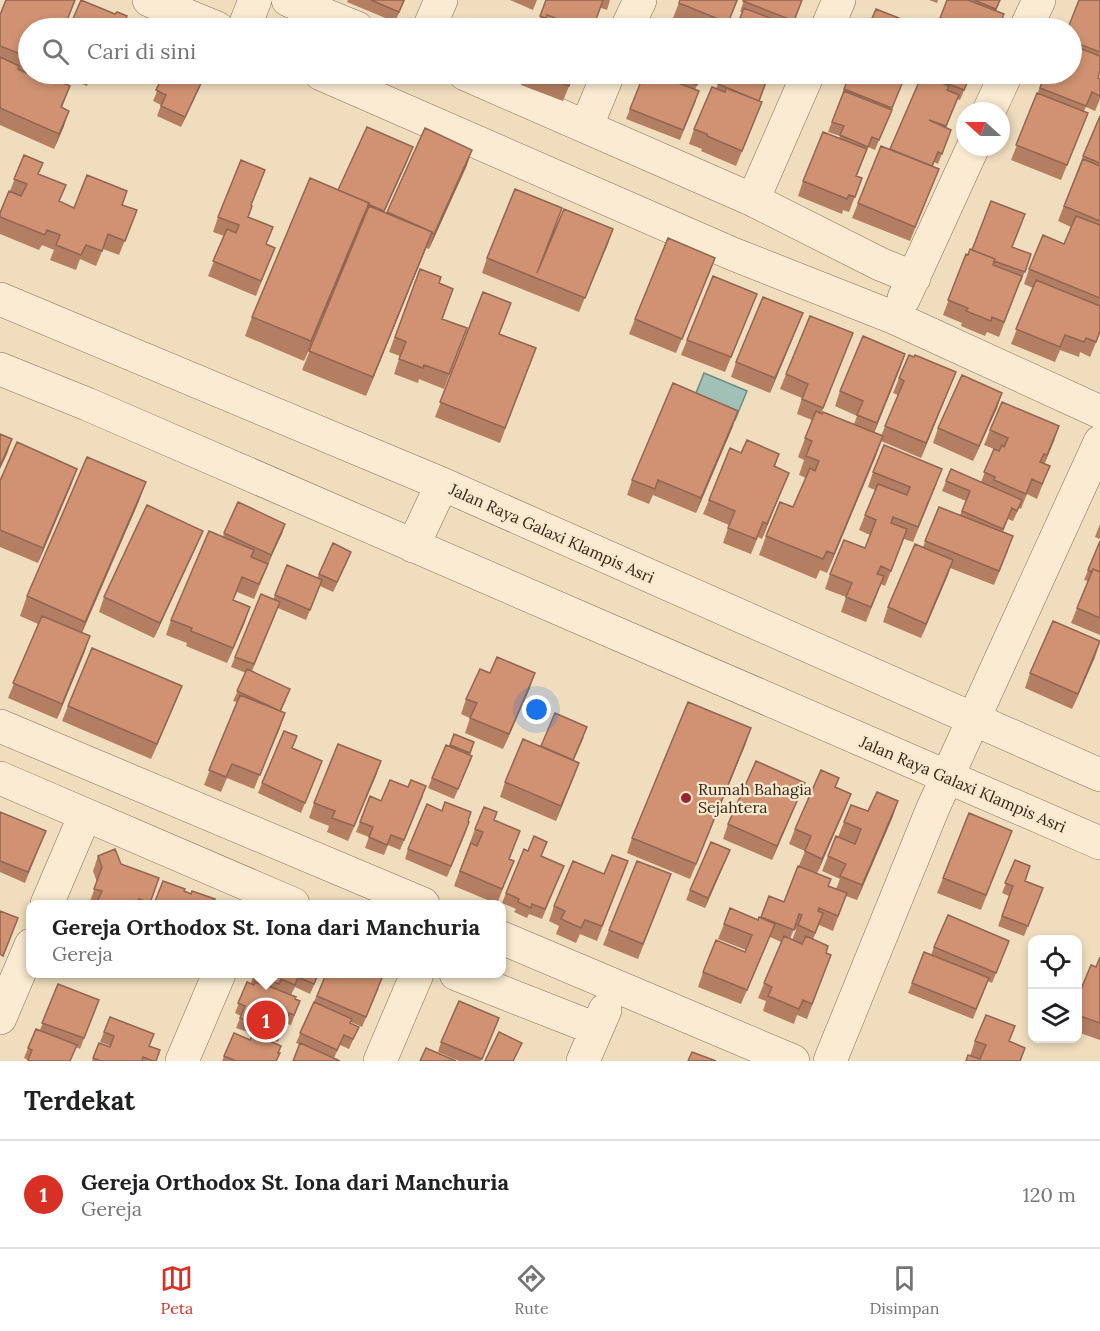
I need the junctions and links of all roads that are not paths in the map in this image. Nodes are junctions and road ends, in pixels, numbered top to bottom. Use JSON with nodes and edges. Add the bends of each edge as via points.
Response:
{"nodes":[{"id":1,"x":148,"y":0,"type":"edge"},
{"id":2,"x":255,"y":0,"type":"edge"},
{"id":3,"x":288,"y":0,"type":"edge"},
{"id":4,"x":441,"y":0,"type":"edge"},
{"id":5,"x":639,"y":0,"type":"edge"},
{"id":6,"x":839,"y":0,"type":"edge"},
{"id":7,"x":1039,"y":0,"type":"edge"},
{"id":8,"x":192,"y":18,"type":"edge"},
{"id":9,"x":248,"y":18,"type":"edge"},
{"id":10,"x":332,"y":18,"type":"edge"},
{"id":11,"x":433,"y":18,"type":"edge"},
{"id":12,"x":631,"y":18,"type":"edge"},
{"id":13,"x":831,"y":18,"type":"edge"},
{"id":14,"x":1031,"y":18,"type":"edge"},
{"id":15,"x":344,"y":84,"type":"edge"},
{"id":16,"x":489,"y":84,"type":"edge"},
{"id":17,"x":605,"y":84,"type":"edge"},
{"id":18,"x":804,"y":84,"type":"edge"},
{"id":19,"x":1001,"y":84,"type":"edge"},
{"id":20,"x":993,"y":102,"type":"edge"},
{"id":21,"x":587,"y":125,"type":"junction"},
{"id":22,"x":969,"y":156,"type":"edge"},
{"id":23,"x":753,"y":200,"type":"junction"},
{"id":24,"x":914,"y":278,"type":"junction"},
{"id":25,"x":0,"y":299,"type":"edge"},
{"id":26,"x":895,"y":318,"type":"junction"},
{"id":27,"x":0,"y":369,"type":"edge"},
{"id":28,"x":1100,"y":412,"type":"edge"},
{"id":29,"x":1100,"y":442,"type":"edge"},
{"id":30,"x":442,"y":484,"type":"junction"},
{"id":31,"x":413,"y":546,"type":"junction"},
{"id":32,"x":974,"y":721,"type":"junction"},
{"id":33,"x":0,"y":726,"type":"edge"},
{"id":34,"x":1100,"y":776,"type":"edge"},
{"id":35,"x":0,"y":778,"type":"edge"},
{"id":36,"x":948,"y":778,"type":"junction"},
{"id":37,"x":85,"y":815,"type":"junction"},
{"id":38,"x":1100,"y":843,"type":"edge"},
{"id":39,"x":251,"y":896,"type":"edge"},
{"id":40,"x":49,"y":900,"type":"edge"},
{"id":41,"x":272,"y":900,"type":"edge"},
{"id":42,"x":413,"y":900,"type":"edge"},
{"id":43,"x":506,"y":940,"type":"edge"},
{"id":44,"x":26,"y":955,"type":"edge"},
{"id":45,"x":217,"y":978,"type":"edge"},
{"id":46,"x":415,"y":978,"type":"edge"},
{"id":47,"x":466,"y":978,"type":"edge"},
{"id":48,"x":616,"y":986,"type":"junction"},
{"id":49,"x":0,"y":1018,"type":"edge"},
{"id":50,"x":596,"y":1029,"type":"junction"},
{"id":51,"x":182,"y":1061,"type":"edge"},
{"id":52,"x":380,"y":1061,"type":"edge"},
{"id":53,"x":583,"y":1061,"type":"edge"},
{"id":54,"x":793,"y":1061,"type":"edge"},
{"id":55,"x":830,"y":1061,"type":"edge"}],
"edges":[{"from":1,"to":8,"type":"street"},
{"from":2,"to":9,"type":"street"},
{"from":3,"to":10,"type":"street"},
{"from":4,"to":11,"type":"street"},
{"from":5,"to":12,"type":"street"},
{"from":6,"to":13,"type":"street"},
{"from":7,"to":14,"type":"street"},
{"from":15,"to":26,"type":"street","via":[[733,254]]},
{"from":16,"to":21,"type":"street"},
{"from":17,"to":21,"type":"street"},
{"from":18,"to":23,"type":"street"},
{"from":19,"to":20,"type":"street"},
{"from":21,"to":23,"type":"street"},
{"from":22,"to":24,"type":"street"},
{"from":23,"to":24,"type":"street"},
{"from":24,"to":26,"type":"street"},
{"from":25,"to":30,"type":"street","name":"Jalan Raya Galaxi Klampis Asri"},
{"from":26,"to":28,"type":"street"},
{"from":27,"to":31,"type":"street","name":"Jalan Raya Galaxi Klampis Asri"},
{"from":29,"to":32,"type":"street"},
{"from":30,"to":31,"type":"street"},
{"from":30,"to":32,"type":"street","name":"Jalan Raya Galaxi Klampis Asri"},
{"from":31,"to":36,"type":"street","name":"Jalan Raya Galaxi Klampis Asri"},
{"from":32,"to":34,"type":"street","name":"Jalan Raya Galaxi Klampis Asri"},
{"from":32,"to":36,"type":"street"},
{"from":33,"to":42,"type":"street"},
{"from":35,"to":37,"type":"street"},
{"from":36,"to":38,"type":"street","name":"Jalan Raya Galaxi Klampis Asri"},
{"from":36,"to":55,"type":"street"},
{"from":37,"to":39,"type":"street"},
{"from":37,"to":40,"type":"street"},
{"from":39,"to":41,"type":"street"},
{"from":43,"to":48,"type":"street"},
{"from":44,"to":49,"type":"street"},
{"from":45,"to":51,"type":"street"},
{"from":46,"to":52,"type":"street"},
{"from":47,"to":50,"type":"street"},
{"from":48,"to":50,"type":"street"},
{"from":48,"to":54,"type":"street"},
{"from":50,"to":53,"type":"street"}]}
